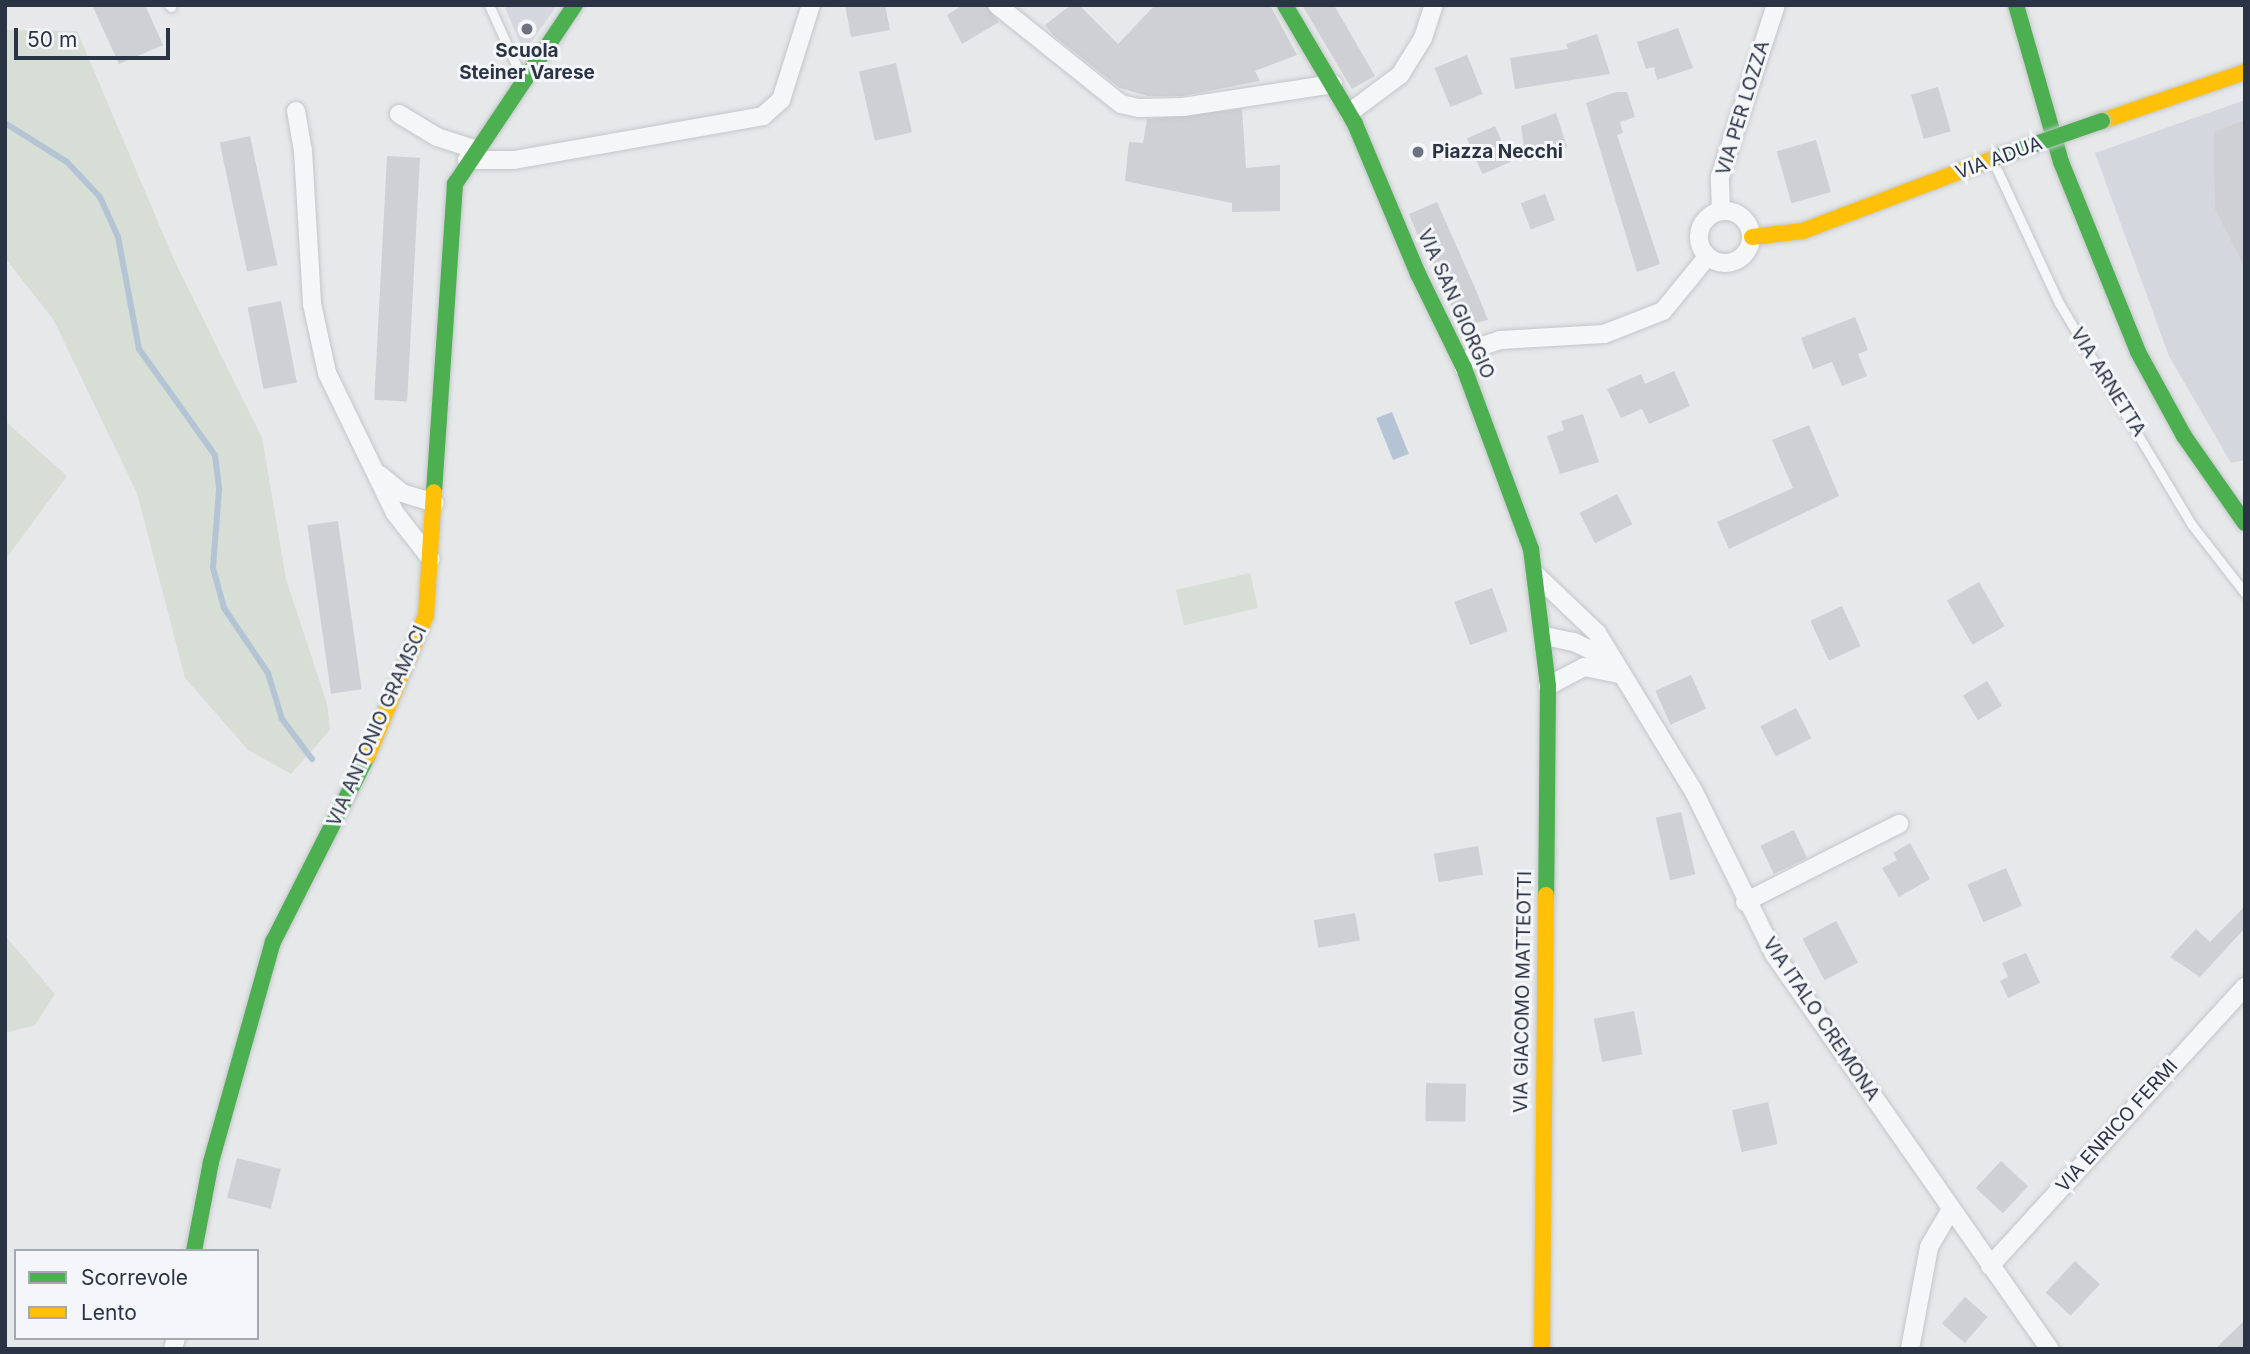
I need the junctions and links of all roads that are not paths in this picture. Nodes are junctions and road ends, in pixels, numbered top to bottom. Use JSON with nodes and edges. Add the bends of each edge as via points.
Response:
{"nodes":[{"id":1,"x":489,"y":5,"type":"edge"},
{"id":2,"x":575,"y":5,"type":"edge"},
{"id":3,"x":811,"y":5,"type":"edge"},
{"id":4,"x":997,"y":5,"type":"edge"},
{"id":5,"x":1285,"y":5,"type":"edge"},
{"id":6,"x":1434,"y":5,"type":"edge"},
{"id":7,"x":1776,"y":5,"type":"edge"},
{"id":8,"x":2016,"y":5,"type":"edge"},
{"id":9,"x":2245,"y":72,"type":"edge"},
{"id":10,"x":523,"y":81,"type":"junction"},
{"id":11,"x":1333,"y":84,"type":"junction"},
{"id":12,"x":296,"y":111,"type":"dead end"},
{"id":13,"x":1349,"y":113,"type":"junction"},
{"id":14,"x":399,"y":114,"type":"dead end"},
{"id":15,"x":470,"y":155,"type":"junction"},
{"id":16,"x":1995,"y":158,"type":"junction"},
{"id":17,"x":1721,"y":211,"type":"junction"},
{"id":18,"x":1752,"y":237,"type":"junction"},
{"id":19,"x":1707,"y":257,"type":"junction"},
{"id":20,"x":1464,"y":368,"type":"junction"},
{"id":21,"x":378,"y":473,"type":"junction"},
{"id":22,"x":435,"y":503,"type":"junction"},
{"id":23,"x":2245,"y":523,"type":"edge"},
{"id":24,"x":430,"y":559,"type":"junction"},
{"id":25,"x":1535,"y":574,"type":"junction"},
{"id":26,"x":2245,"y":593,"type":"edge"},
{"id":27,"x":1545,"y":636,"type":"junction"},
{"id":28,"x":1616,"y":667,"type":"junction"},
{"id":29,"x":1548,"y":687,"type":"junction"},
{"id":30,"x":1899,"y":824,"type":"dead end"},
{"id":31,"x":1745,"y":902,"type":"junction"},
{"id":32,"x":2245,"y":987,"type":"edge"},
{"id":33,"x":1951,"y":1209,"type":"junction"},
{"id":34,"x":194,"y":1249,"type":"edge"},
{"id":35,"x":1990,"y":1266,"type":"junction"},
{"id":36,"x":1542,"y":1349,"type":"edge"},
{"id":37,"x":1910,"y":1349,"type":"edge"},
{"id":38,"x":2050,"y":1349,"type":"edge"}],
"edges":[{"from":1,"to":10,"type":"lane"},
{"from":2,"to":10,"type":"street","name":"VIA ANTONIO GRAMSCI"},
{"from":3,"to":15,"type":"street","via":[[781,100],[763,117],[514,160]]},
{"from":4,"to":11,"type":"street","via":[[1121,103],[1139,108],[1183,107]]},
{"from":5,"to":11,"type":"street","name":"VIA SAN GIORGIO"},
{"from":6,"to":13,"type":"street","via":[[1423,38],[1400,75]]},
{"from":7,"to":17,"type":"street","name":"VIA PER LOZZA","via":[[1720,177]]},
{"from":8,"to":23,"type":"street","via":[[2061,162],[2138,352],[2184,436]]},
{"from":9,"to":16,"type":"street","name":"VIA ADUA","bridge":true},
{"from":10,"to":15,"type":"street","name":"VIA ANTONIO GRAMSCI"},
{"from":11,"to":13,"type":"street","name":"VIA SAN GIORGIO"},
{"from":12,"to":21,"type":"street","via":[[316,334],[349,424]]},
{"from":13,"to":20,"type":"street","name":"VIA SAN GIORGIO"},
{"from":14,"to":15,"type":"street"},
{"from":15,"to":22,"type":"street","name":"VIA ANTONIO GRAMSCI","via":[[455,184],[450,211]]},
{"from":16,"to":18,"type":"street","name":"VIA ADUA","via":[[1803,231]]},
{"from":16,"to":26,"type":"lane","name":"VIA ARNETTA","via":[[2059,303],[2192,525]]},
{"from":17,"to":18,"type":"street","via":[[1739,214]]},
{"from":17,"to":19,"type":"street","via":[[1706,219],[1699,234]]},
{"from":18,"to":19,"type":"street","via":[[1746,254],[1734,263],[1721,264]]},
{"from":19,"to":20,"type":"street","via":[[1663,311],[1604,334],[1500,340],[1479,347]]},
{"from":20,"to":25,"type":"street","name":"VIA SAN GIORGIO","via":[[1531,549]]},
{"from":21,"to":22,"type":"street","via":[[402,493]]},
{"from":21,"to":24,"type":"street","via":[[395,513]]},
{"from":22,"to":24,"type":"street","name":"VIA ANTONIO GRAMSCI"},
{"from":24,"to":34,"type":"street","name":"VIA ANTONIO GRAMSCI","via":[[426,615],[366,760],[273,942],[211,1162]]},
{"from":25,"to":27,"type":"street","name":"VIA SAN GIORGIO"},
{"from":25,"to":28,"type":"street","name":"VIA ITALO CREMONA","via":[[1597,633]]},
{"from":27,"to":28,"type":"street","via":[[1574,642]]},
{"from":27,"to":29,"type":"street","name":"VIA GIACOMO MATTEOTTI"},
{"from":28,"to":29,"type":"street","via":[[1584,667]]},
{"from":28,"to":31,"type":"street","name":"VIA ITALO CREMONA","via":[[1682,772]]},
{"from":29,"to":36,"type":"street","name":"VIA GIACOMO MATTEOTTI"},
{"from":30,"to":31,"type":"street"},
{"from":31,"to":33,"type":"street","name":"VIA ITALO CREMONA","via":[[1774,954]]},
{"from":32,"to":35,"type":"street","name":"VIA ENRICO FERMI"},
{"from":33,"to":35,"type":"street","name":"VIA ITALO CREMONA"},
{"from":33,"to":37,"type":"street","via":[[1929,1247]]},
{"from":35,"to":38,"type":"street","name":"VIA ITALO CREMONA"}]}
